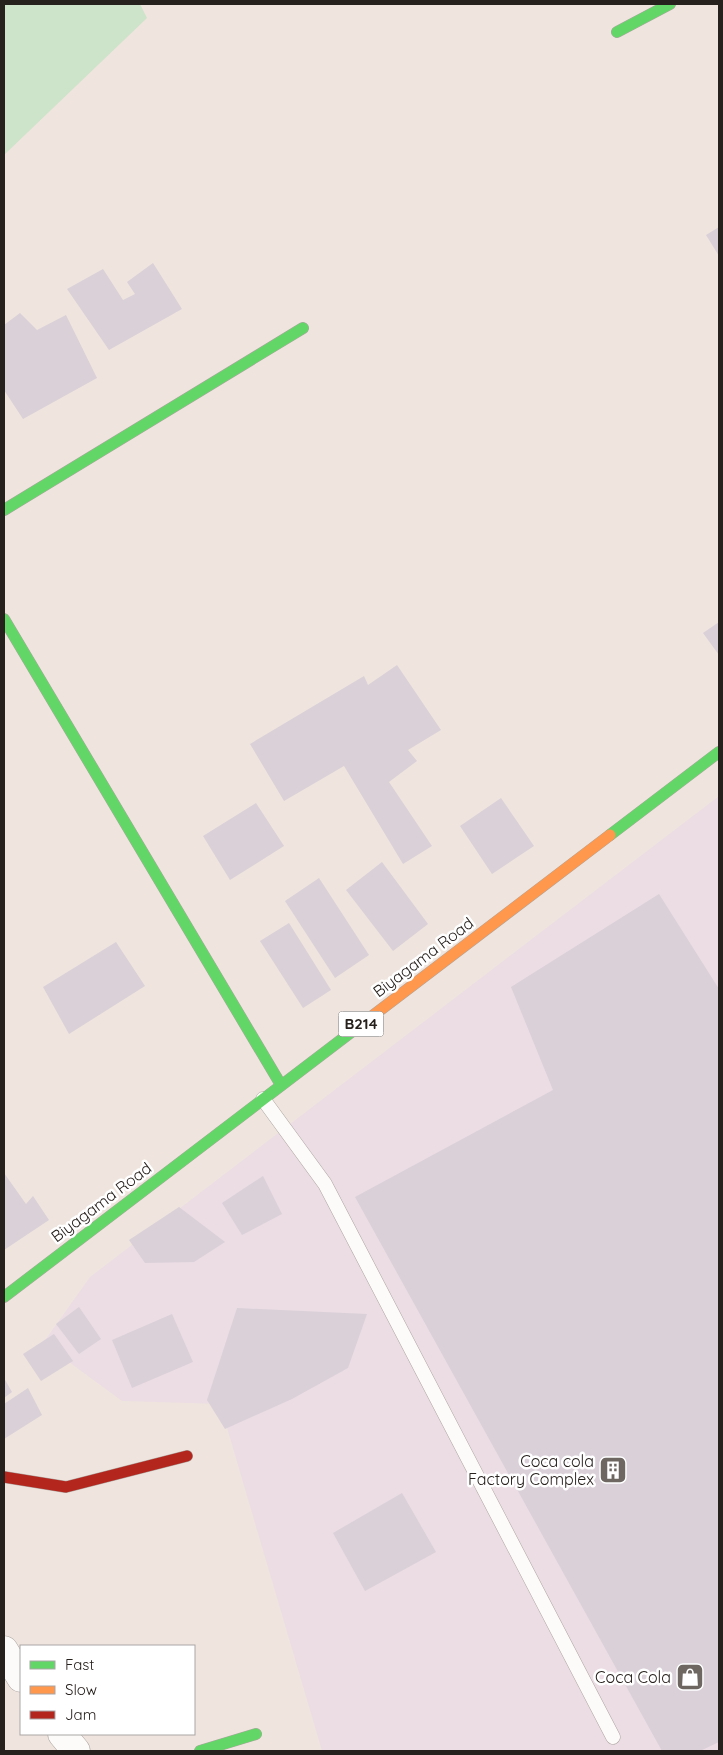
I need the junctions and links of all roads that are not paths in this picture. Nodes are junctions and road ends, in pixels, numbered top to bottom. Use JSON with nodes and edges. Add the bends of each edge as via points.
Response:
{"nodes":[{"id":1,"x":670,"y":4,"type":"edge"},
{"id":2,"x":617,"y":32,"type":"dead end"},
{"id":3,"x":303,"y":328,"type":"dead end"},
{"id":4,"x":4,"y":510,"type":"edge"},
{"id":5,"x":4,"y":619,"type":"edge"},
{"id":6,"x":719,"y":752,"type":"edge"},
{"id":7,"x":281,"y":1086,"type":"junction"},
{"id":8,"x":263,"y":1099,"type":"junction"},
{"id":9,"x":4,"y":1297,"type":"edge"},
{"id":10,"x":187,"y":1456,"type":"dead end"},
{"id":11,"x":4,"y":1477,"type":"edge"},
{"id":12,"x":4,"y":1650,"type":"edge"},
{"id":13,"x":20,"y":1676,"type":"edge"},
{"id":14,"x":256,"y":1734,"type":"dead end"},
{"id":15,"x":63,"y":1735,"type":"edge"},
{"id":16,"x":613,"y":1737,"type":"dead end"},
{"id":17,"x":76,"y":1751,"type":"edge"},
{"id":18,"x":200,"y":1751,"type":"edge"}],
"edges":[{"from":1,"to":2,"type":"street"},
{"from":3,"to":4,"type":"street"},
{"from":5,"to":7,"type":"street"},
{"from":6,"to":7,"type":"street","name":"Biyagama Road","number":"B214"},
{"from":7,"to":8,"type":"street","name":"Biyagama Road","number":"B214"},
{"from":8,"to":9,"type":"street","name":"Biyagama Road","number":"B214"},
{"from":8,"to":16,"type":"lane","via":[[325,1184]]},
{"from":10,"to":11,"type":"street","via":[[66,1487]]},
{"from":12,"to":13,"type":"street"},
{"from":14,"to":18,"type":"street"},
{"from":15,"to":17,"type":"street"}]}
